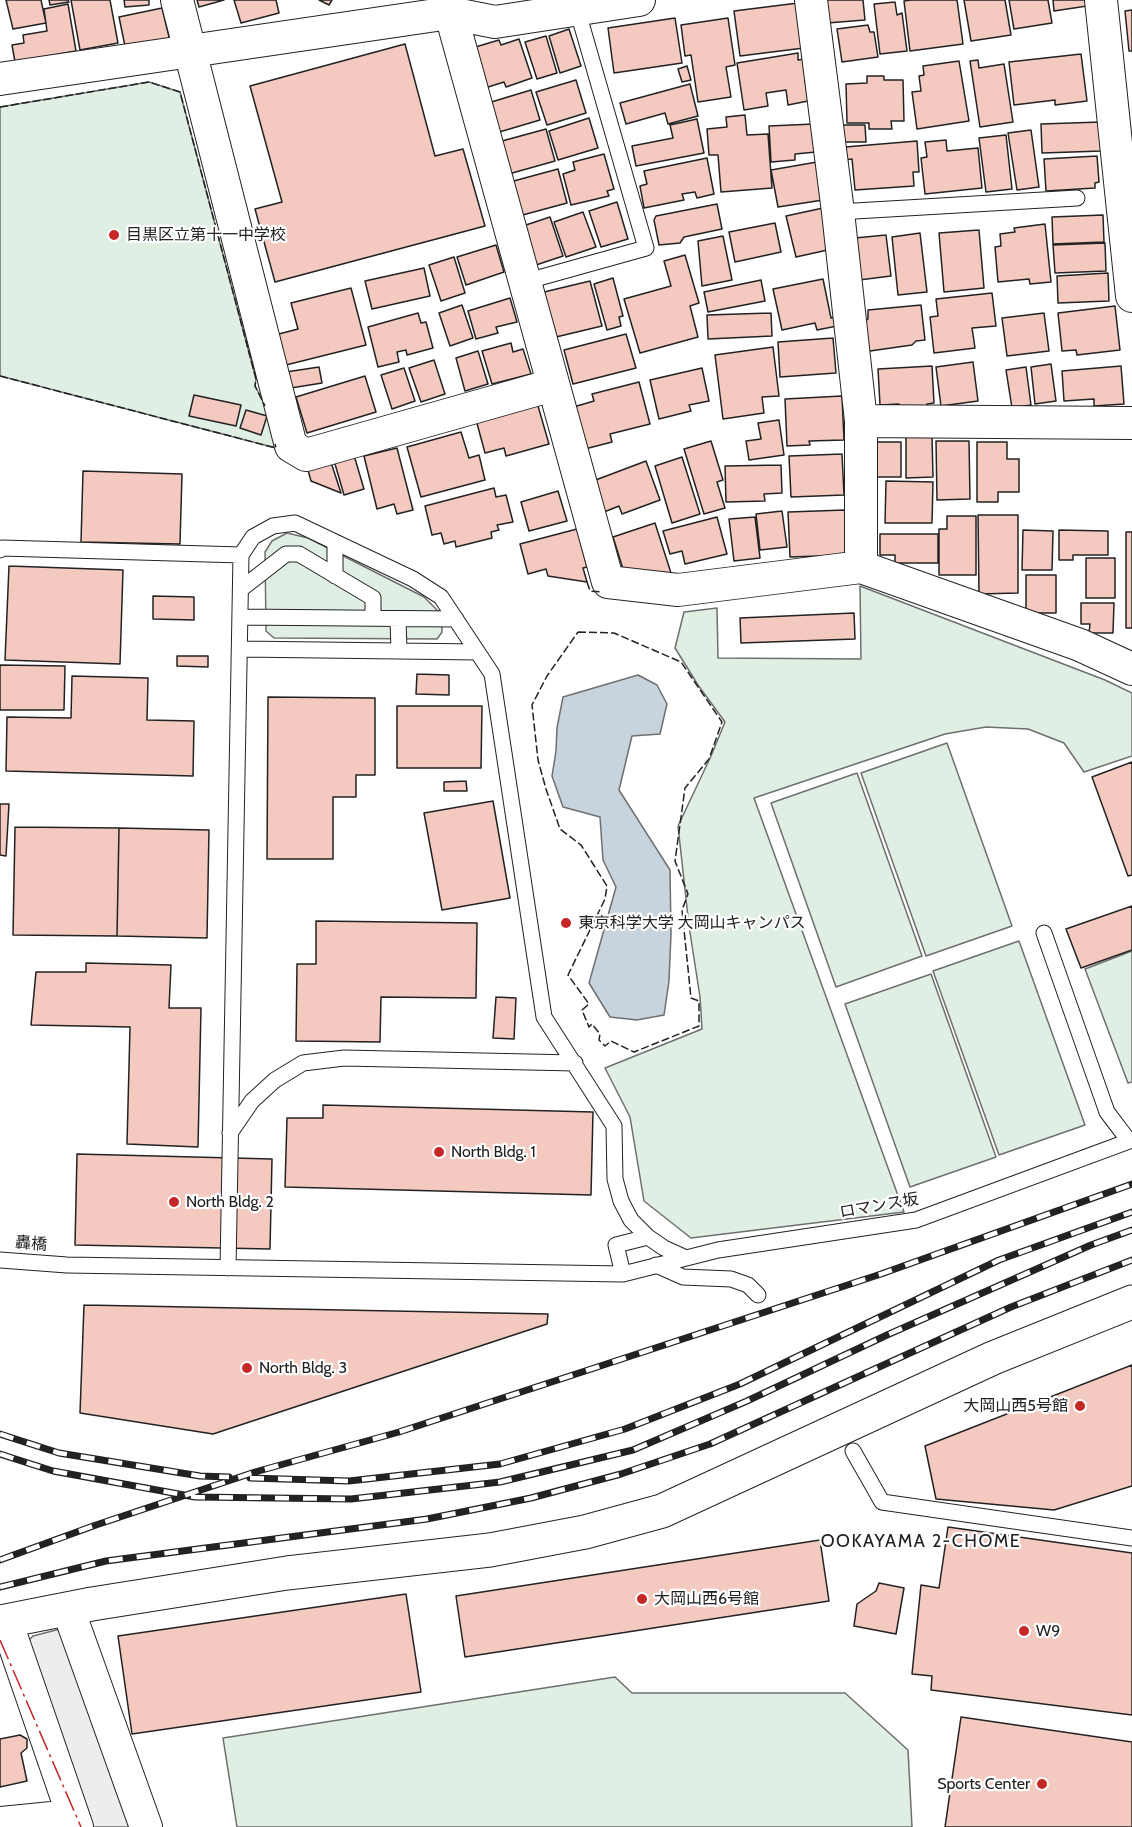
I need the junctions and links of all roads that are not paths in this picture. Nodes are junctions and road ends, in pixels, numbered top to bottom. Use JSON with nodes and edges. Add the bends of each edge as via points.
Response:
{"nodes":[{"id":1,"x":177,"y":0,"type":"edge"},
{"id":2,"x":639,"y":0,"type":"edge"},
{"id":3,"x":812,"y":0,"type":"edge"},
{"id":4,"x":1101,"y":0,"type":"edge"},
{"id":5,"x":449,"y":7,"type":"edge"},
{"id":6,"x":577,"y":9,"type":"junction"},
{"id":7,"x":191,"y":53,"type":"junction"},
{"id":8,"x":0,"y":79,"type":"edge"},
{"id":9,"x":1077,"y":198,"type":"dead end"},
{"id":10,"x":838,"y":212,"type":"junction"},
{"id":11,"x":524,"y":282,"type":"junction"},
{"id":12,"x":1132,"y":296,"type":"edge"},
{"id":13,"x":553,"y":385,"type":"junction"},
{"id":14,"x":861,"y":421,"type":"junction"},
{"id":15,"x":1132,"y":423,"type":"edge"},
{"id":16,"x":335,"y":542,"type":"junction"},
{"id":17,"x":0,"y":550,"type":"edge"},
{"id":18,"x":241,"y":555,"type":"junction"},
{"id":19,"x":861,"y":567,"type":"junction"},
{"id":20,"x":335,"y":576,"type":"junction"},
{"id":21,"x":241,"y":589,"type":"junction"},
{"id":22,"x":241,"y":617,"type":"junction"},
{"id":23,"x":373,"y":618,"type":"junction"},
{"id":24,"x":398,"y":619,"type":"junction"},
{"id":25,"x":456,"y":619,"type":"junction"},
{"id":26,"x":241,"y":649,"type":"junction"},
{"id":27,"x":399,"y":651,"type":"junction"},
{"id":28,"x":477,"y":652,"type":"junction"},
{"id":29,"x":1132,"y":669,"type":"edge"},
{"id":30,"x":1044,"y":933,"type":"dead end"},
{"id":31,"x":575,"y":1063,"type":"junction"},
{"id":32,"x":230,"y":1133,"type":"junction"},
{"id":33,"x":1131,"y":1141,"type":"edge"},
{"id":34,"x":648,"y":1237,"type":"junction"},
{"id":35,"x":684,"y":1257,"type":"junction"},
{"id":36,"x":0,"y":1260,"type":"edge"},
{"id":37,"x":656,"y":1265,"type":"junction"},
{"id":38,"x":228,"y":1268,"type":"junction"},
{"id":39,"x":623,"y":1274,"type":"junction"},
{"id":40,"x":758,"y":1295,"type":"dead end"},
{"id":41,"x":1132,"y":1302,"type":"edge"},
{"id":42,"x":853,"y":1451,"type":"dead end"},
{"id":43,"x":1132,"y":1538,"type":"edge"},
{"id":44,"x":68,"y":1609,"type":"junction"},
{"id":45,"x":3,"y":1622,"type":"edge"},
{"id":46,"x":75,"y":1821,"type":"edge"},
{"id":47,"x":0,"y":1823,"type":"edge"},
{"id":48,"x":146,"y":1827,"type":"edge"}],
"edges":[{"from":1,"to":7,"type":"street"},
{"from":2,"to":6,"type":"street"},
{"from":3,"to":10,"type":"street"},
{"from":4,"to":12,"type":"street"},
{"from":5,"to":6,"type":"street","via":[[495,22]]},
{"from":5,"to":7,"type":"street"},
{"from":5,"to":11,"type":"street"},
{"from":6,"to":11,"type":"lane","via":[[646,248]]},
{"from":7,"to":8,"type":"street"},
{"from":7,"to":13,"type":"street","via":[[291,447],[306,455]]},
{"from":9,"to":10,"type":"lane"},
{"from":10,"to":14,"type":"street"},
{"from":11,"to":13,"type":"street"},
{"from":13,"to":19,"type":"street","via":[[608,582],[678,590]]},
{"from":14,"to":15,"type":"street"},
{"from":14,"to":19,"type":"street"},
{"from":16,"to":18,"type":"lane","via":[[295,523],[273,526],[253,537]]},
{"from":16,"to":20,"type":"lane"},
{"from":16,"to":25,"type":"lane","via":[[413,579],[441,597]]},
{"from":17,"to":18,"type":"lane"},
{"from":18,"to":21,"type":"lane"},
{"from":19,"to":29,"type":"street","via":[[1080,645]]},
{"from":20,"to":21,"type":"lane","via":[[299,554],[286,554]]},
{"from":20,"to":23,"type":"lane","via":[[373,598]]},
{"from":21,"to":22,"type":"lane"},
{"from":22,"to":23,"type":"lane"},
{"from":22,"to":26,"type":"lane"},
{"from":23,"to":24,"type":"lane"},
{"from":24,"to":25,"type":"lane"},
{"from":24,"to":27,"type":"lane"},
{"from":25,"to":28,"type":"lane"},
{"from":26,"to":27,"type":"lane"},
{"from":26,"to":32,"type":"lane"},
{"from":27,"to":28,"type":"lane"},
{"from":28,"to":31,"type":"lane","via":[[492,674],[544,1017]]},
{"from":30,"to":33,"type":"lane","via":[[1107,1112]]},
{"from":31,"to":32,"type":"lane","via":[[344,1058],[303,1063],[274,1080],[252,1101]]},
{"from":31,"to":34,"type":"lane","via":[[614,1126],[615,1179],[621,1201],[631,1220]]},
{"from":32,"to":38,"type":"lane"},
{"from":33,"to":35,"type":"lane","name":"ロマンス坂","via":[[916,1220]]},
{"from":34,"to":35,"type":"lane"},
{"from":34,"to":39,"type":"lane","via":[[616,1245]]},
{"from":35,"to":37,"type":"lane","name":"ロマンス坂"},
{"from":36,"to":38,"type":"lane","name":"轟橋"},
{"from":37,"to":39,"type":"lane","name":"ロマンス坂"},
{"from":37,"to":40,"type":"lane","via":[[683,1277],[731,1280],[748,1285]]},
{"from":38,"to":39,"type":"lane","name":"ロマンス坂"},
{"from":41,"to":44,"type":"street","via":[[993,1358],[662,1511],[585,1532],[490,1550],[287,1574]]},
{"from":42,"to":43,"type":"lane","via":[[882,1502]]},
{"from":44,"to":45,"type":"street"},
{"from":44,"to":48,"type":"street"},
{"from":45,"to":46,"type":"street"},
{"from":46,"to":47,"type":"street"}]}
